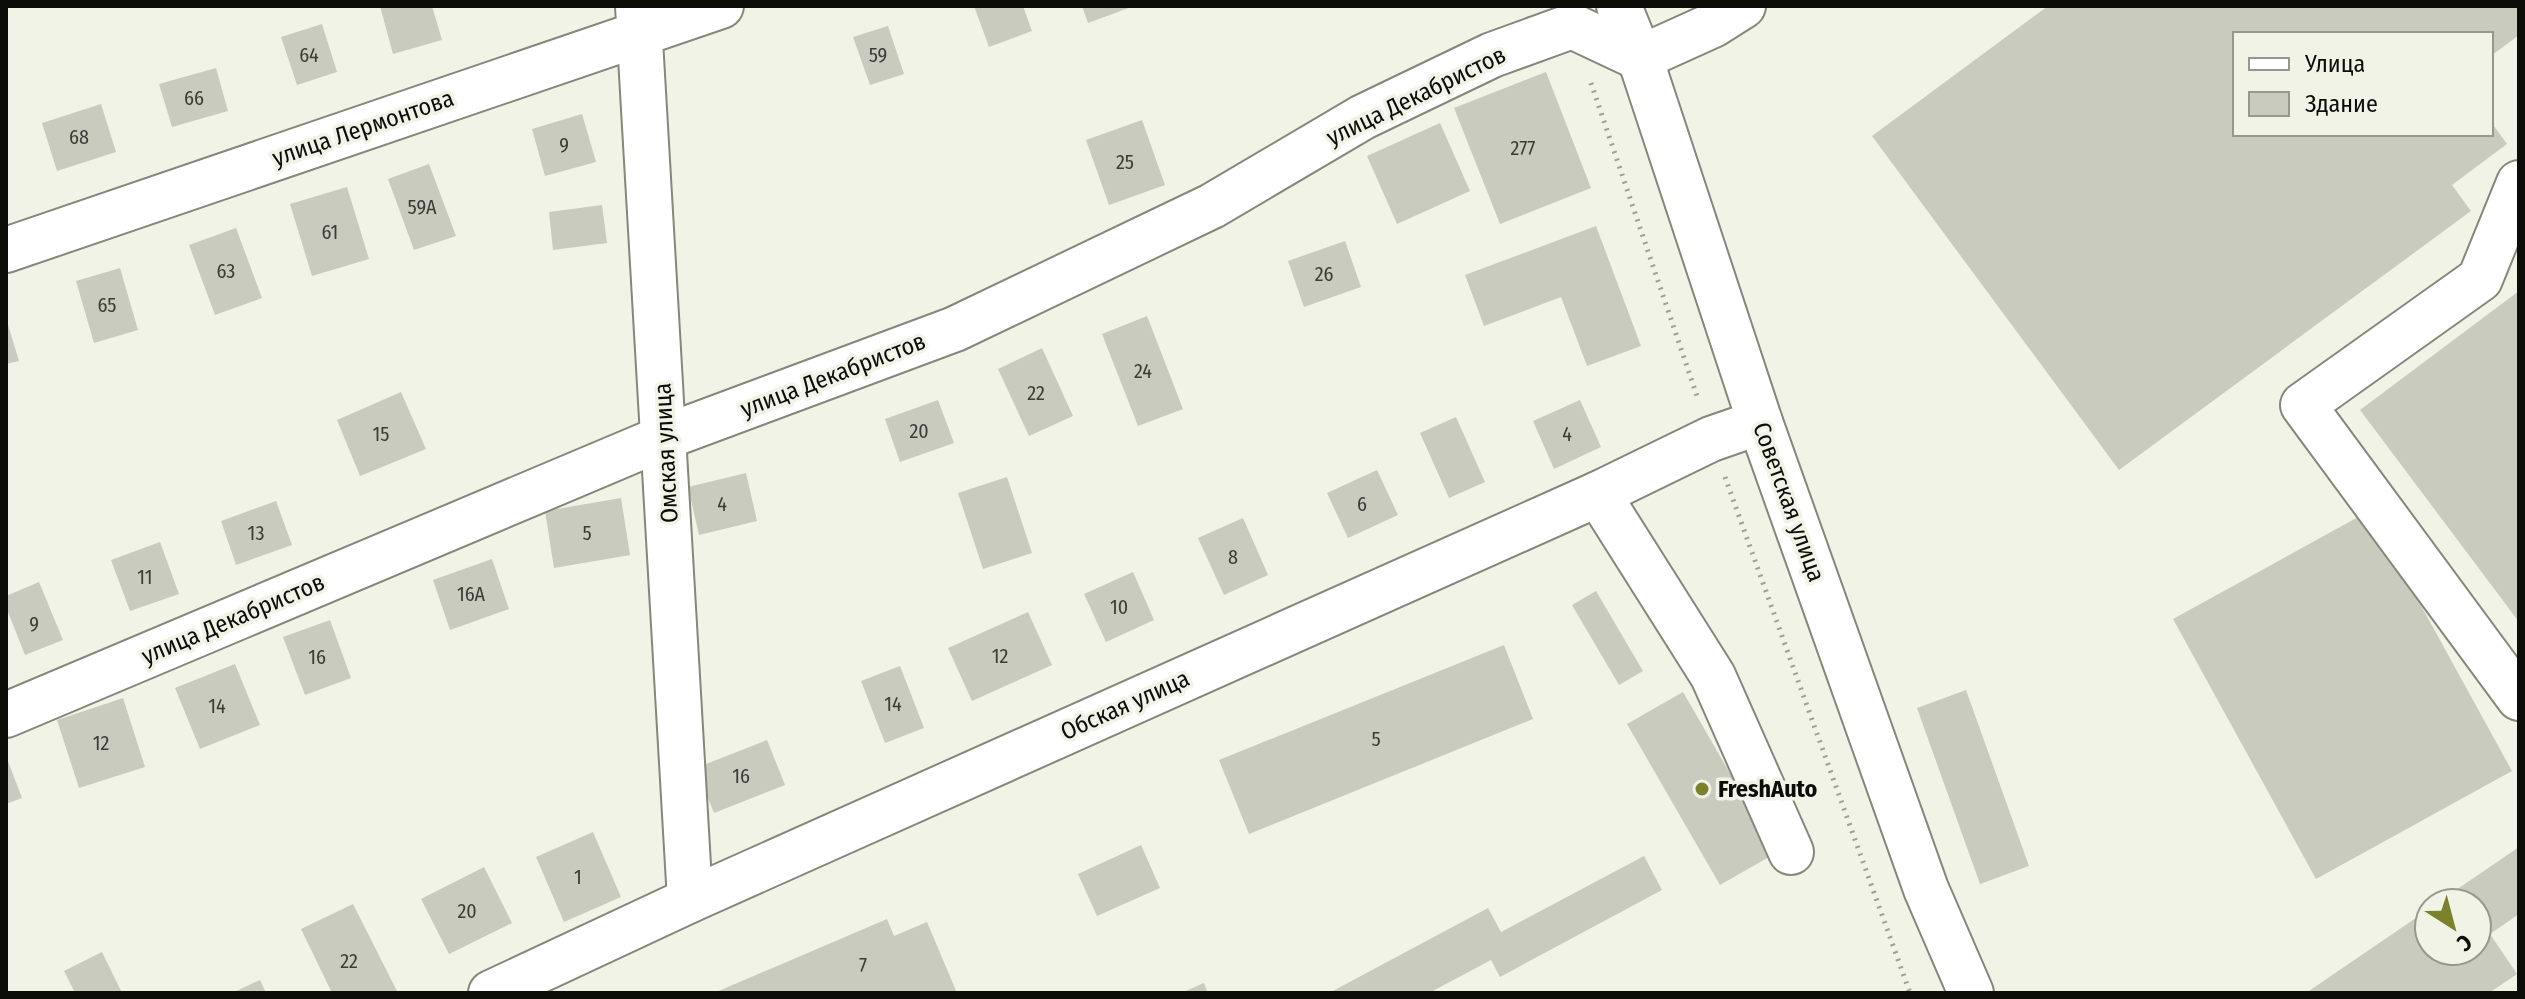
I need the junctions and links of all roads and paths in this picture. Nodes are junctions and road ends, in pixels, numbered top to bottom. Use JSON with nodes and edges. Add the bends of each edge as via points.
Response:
{"nodes":[{"id":1,"x":721,"y":6,"type":"edge"},
{"id":2,"x":1619,"y":6,"type":"edge"},
{"id":3,"x":1743,"y":6,"type":"edge"},
{"id":4,"x":639,"y":19,"type":"edge"},
{"id":5,"x":1572,"y":26,"type":"junction"},
{"id":6,"x":1640,"y":58,"type":"junction"},
{"id":7,"x":2519,"y":183,"type":"edge"},
{"id":8,"x":6,"y":250,"type":"edge"},
{"id":9,"x":1760,"y":422,"type":"junction"},
{"id":10,"x":665,"y":437,"type":"junction"},
{"id":11,"x":1711,"y":439,"type":"junction"},
{"id":12,"x":1598,"y":494,"type":"junction"},
{"id":13,"x":2519,"y":698,"type":"edge"},
{"id":14,"x":6,"y":715,"type":"edge"},
{"id":15,"x":1791,"y":852,"type":"dead end"},
{"id":16,"x":690,"y":900,"type":"junction"},
{"id":17,"x":491,"y":993,"type":"edge"},
{"id":18,"x":1910,"y":993,"type":"edge"},
{"id":19,"x":1971,"y":993,"type":"edge"}],
"edges":[{"from":1,"to":4,"type":"street","name":"улица Лермонтова"},
{"from":2,"to":6,"type":"street","name":"Советская улица"},
{"from":3,"to":6,"type":"street"},
{"from":4,"to":8,"type":"street","name":"улица Лермонтова"},
{"from":4,"to":10,"type":"street","name":"Омская улица"},
{"from":5,"to":6,"type":"street"},
{"from":5,"to":10,"type":"street","name":"улица Декабристов","via":[[1492,55],[1363,117],[1212,206],[955,329]]},
{"from":5,"to":11,"type":"path"},
{"from":6,"to":9,"type":"street","name":"Советская улица"},
{"from":7,"to":13,"type":"street","via":[[2480,279],[2303,405]]},
{"from":9,"to":11,"type":"street","name":"Обская улица"},
{"from":9,"to":19,"type":"street","name":"Советская улица","via":[[1926,889]]},
{"from":10,"to":14,"type":"street","name":"улица Декабристов"},
{"from":10,"to":16,"type":"street","name":"Омская улица"},
{"from":11,"to":12,"type":"street","name":"Обская улица"},
{"from":11,"to":18,"type":"path"},
{"from":12,"to":15,"type":"street","via":[[1713,676]]},
{"from":12,"to":16,"type":"street","name":"Обская улица"},
{"from":16,"to":17,"type":"street","name":"Обская улица"}]}
